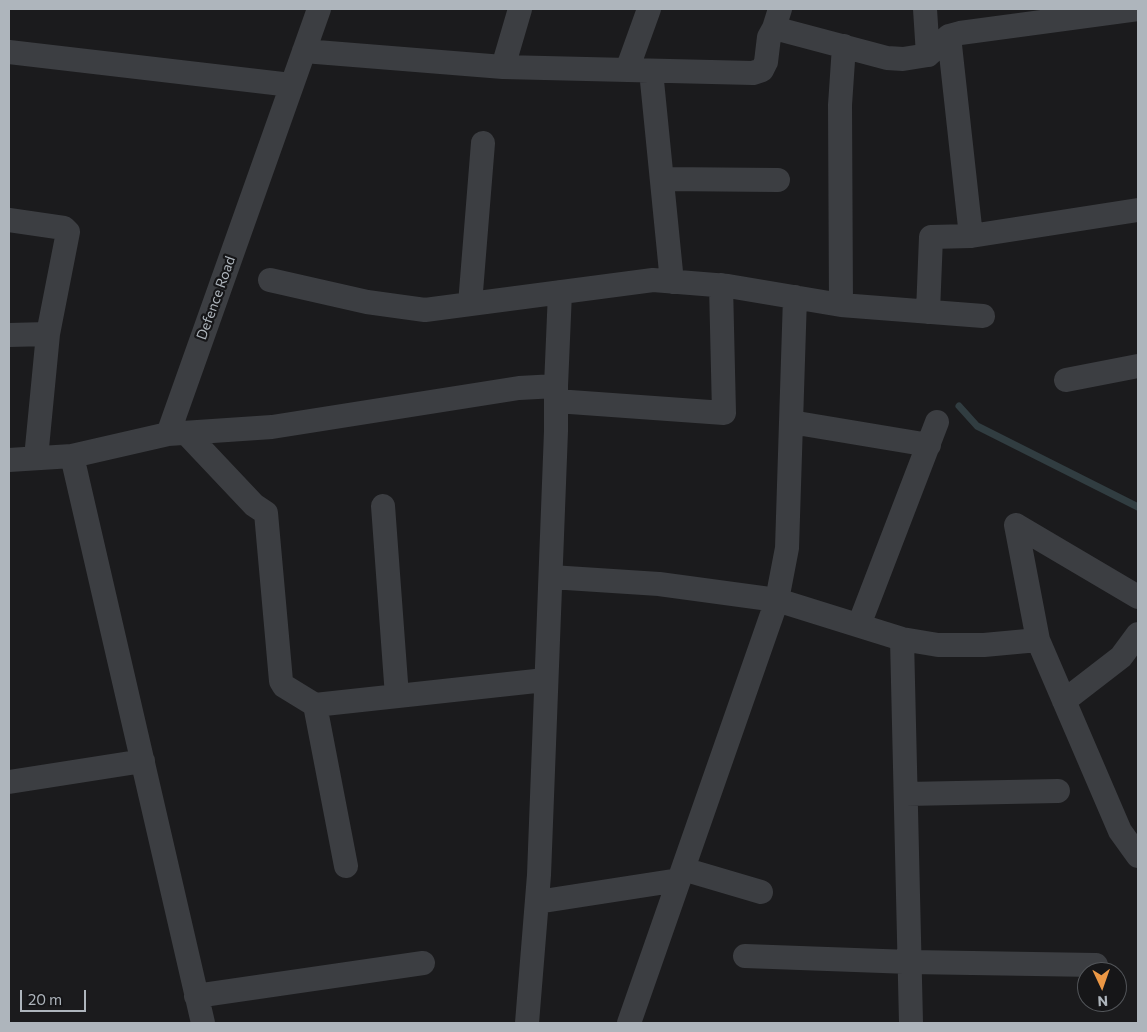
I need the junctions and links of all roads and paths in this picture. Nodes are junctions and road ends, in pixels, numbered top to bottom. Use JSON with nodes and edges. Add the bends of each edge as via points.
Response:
{"nodes":[{"id":1,"x":319,"y":9,"type":"edge"},
{"id":2,"x":520,"y":9,"type":"edge"},
{"id":3,"x":649,"y":9,"type":"edge"},
{"id":4,"x":925,"y":9,"type":"edge"},
{"id":5,"x":1138,"y":9,"type":"edge"},
{"id":6,"x":777,"y":18,"type":"edge"},
{"id":7,"x":949,"y":36,"type":"junction"},
{"id":8,"x":844,"y":46,"type":"junction"},
{"id":9,"x":304,"y":51,"type":"junction"},
{"id":10,"x":9,"y":52,"type":"edge"},
{"id":11,"x":928,"y":55,"type":"junction"},
{"id":12,"x":503,"y":67,"type":"junction"},
{"id":13,"x":627,"y":70,"type":"junction"},
{"id":14,"x":651,"y":71,"type":"junction"},
{"id":15,"x":291,"y":86,"type":"junction"},
{"id":16,"x":483,"y":143,"type":"dead end"},
{"id":17,"x":662,"y":179,"type":"junction"},
{"id":18,"x":778,"y":180,"type":"dead end"},
{"id":19,"x":1138,"y":210,"type":"edge"},
{"id":20,"x":9,"y":220,"type":"edge"},
{"id":21,"x":971,"y":236,"type":"junction"},
{"id":22,"x":270,"y":280,"type":"dead end"},
{"id":23,"x":672,"y":282,"type":"junction"},
{"id":24,"x":721,"y":285,"type":"junction"},
{"id":25,"x":560,"y":292,"type":"junction"},
{"id":26,"x":795,"y":297,"type":"junction"},
{"id":27,"x":470,"y":304,"type":"junction"},
{"id":28,"x":841,"y":305,"type":"junction"},
{"id":29,"x":928,"y":312,"type":"junction"},
{"id":30,"x":983,"y":316,"type":"dead end"},
{"id":31,"x":9,"y":334,"type":"edge"},
{"id":32,"x":48,"y":334,"type":"junction"},
{"id":33,"x":1138,"y":366,"type":"edge"},
{"id":34,"x":1066,"y":380,"type":"dead end"},
{"id":35,"x":556,"y":394,"type":"junction"},
{"id":36,"x":791,"y":422,"type":"junction"},
{"id":37,"x":938,"y":422,"type":"dead end"},
{"id":38,"x":177,"y":434,"type":"junction"},
{"id":39,"x":929,"y":445,"type":"junction"},
{"id":40,"x":72,"y":456,"type":"junction"},
{"id":41,"x":36,"y":458,"type":"junction"},
{"id":42,"x":9,"y":460,"type":"edge"},
{"id":43,"x":383,"y":506,"type":"dead end"},
{"id":44,"x":551,"y":577,"type":"junction"},
{"id":45,"x":1138,"y":597,"type":"edge"},
{"id":46,"x":777,"y":600,"type":"junction"},
{"id":47,"x":859,"y":625,"type":"junction"},
{"id":48,"x":1138,"y":634,"type":"edge"},
{"id":49,"x":902,"y":639,"type":"junction"},
{"id":50,"x":1038,"y":640,"type":"junction"},
{"id":51,"x":545,"y":680,"type":"junction"},
{"id":52,"x":398,"y":696,"type":"junction"},
{"id":53,"x":1064,"y":701,"type":"junction"},
{"id":54,"x":315,"y":705,"type":"junction"},
{"id":55,"x":143,"y":761,"type":"junction"},
{"id":56,"x":9,"y":782,"type":"edge"},
{"id":57,"x":1058,"y":791,"type":"dead end"},
{"id":58,"x":906,"y":794,"type":"junction"},
{"id":59,"x":1138,"y":856,"type":"edge"},
{"id":60,"x":346,"y":866,"type":"dead end"},
{"id":61,"x":681,"y":875,"type":"junction"},
{"id":62,"x":761,"y":892,"type":"dead end"},
{"id":63,"x":537,"y":902,"type":"junction"},
{"id":64,"x":745,"y":956,"type":"dead end"},
{"id":65,"x":910,"y":962,"type":"junction"},
{"id":66,"x":423,"y":963,"type":"dead end"},
{"id":67,"x":1077,"y":964,"type":"edge"},
{"id":68,"x":196,"y":996,"type":"junction"},
{"id":69,"x":203,"y":1023,"type":"edge"},
{"id":70,"x":527,"y":1023,"type":"edge"},
{"id":71,"x":629,"y":1023,"type":"edge"},
{"id":72,"x":911,"y":1023,"type":"edge"}],
"edges":[{"from":1,"to":9,"type":"street","name":"Defence Road"},
{"from":2,"to":12,"type":"street"},
{"from":3,"to":13,"type":"street"},
{"from":4,"to":11,"type":"street"},
{"from":5,"to":7,"type":"street"},
{"from":6,"to":8,"type":"street"},
{"from":6,"to":14,"type":"street","via":[[762,70],[753,73]]},
{"from":7,"to":11,"type":"street"},
{"from":7,"to":21,"type":"street"},
{"from":8,"to":11,"type":"street","via":[[887,58]]},
{"from":8,"to":28,"type":"street","via":[[840,105]]},
{"from":9,"to":12,"type":"street"},
{"from":9,"to":15,"type":"street","name":"Defence Road"},
{"from":10,"to":15,"type":"street"},
{"from":12,"to":13,"type":"street"},
{"from":13,"to":14,"type":"street"},
{"from":14,"to":17,"type":"street"},
{"from":15,"to":38,"type":"street","name":"Defence Road"},
{"from":16,"to":27,"type":"street"},
{"from":17,"to":18,"type":"street"},
{"from":17,"to":23,"type":"street"},
{"from":19,"to":21,"type":"street"},
{"from":20,"to":32,"type":"street","via":[[64,228],[68,232]]},
{"from":21,"to":29,"type":"street","via":[[931,237]]},
{"from":22,"to":27,"type":"street","via":[[367,302],[425,310]]},
{"from":23,"to":24,"type":"street"},
{"from":23,"to":25,"type":"street","via":[[653,280]]},
{"from":24,"to":26,"type":"street"},
{"from":24,"to":35,"type":"street","via":[[724,413]]},
{"from":25,"to":27,"type":"street"},
{"from":25,"to":35,"type":"street"},
{"from":26,"to":28,"type":"street"},
{"from":26,"to":36,"type":"street"},
{"from":28,"to":29,"type":"street"},
{"from":29,"to":30,"type":"street"},
{"from":31,"to":32,"type":"street"},
{"from":32,"to":41,"type":"street"},
{"from":33,"to":34,"type":"street"},
{"from":35,"to":38,"type":"street","via":[[519,388],[272,427]]},
{"from":35,"to":44,"type":"street"},
{"from":36,"to":39,"type":"street"},
{"from":36,"to":46,"type":"street","via":[[787,548]]},
{"from":37,"to":39,"type":"street"},
{"from":38,"to":40,"type":"street"},
{"from":38,"to":54,"type":"street","via":[[266,513],[281,682]]},
{"from":39,"to":47,"type":"street"},
{"from":40,"to":41,"type":"street"},
{"from":40,"to":55,"type":"street"},
{"from":41,"to":42,"type":"street"},
{"from":43,"to":52,"type":"street"},
{"from":44,"to":46,"type":"street","via":[[659,584]]},
{"from":44,"to":51,"type":"street"},
{"from":45,"to":50,"type":"street","via":[[1016,525]]},
{"from":46,"to":47,"type":"street"},
{"from":46,"to":61,"type":"street"},
{"from":47,"to":49,"type":"street"},
{"from":48,"to":53,"type":"street","via":[[1120,656]]},
{"from":49,"to":50,"type":"street","via":[[938,645]]},
{"from":49,"to":58,"type":"street"},
{"from":50,"to":53,"type":"street"},
{"from":51,"to":52,"type":"street"},
{"from":51,"to":63,"type":"street"},
{"from":52,"to":54,"type":"street"},
{"from":53,"to":59,"type":"street","via":[[1120,831]]},
{"from":54,"to":60,"type":"street"},
{"from":55,"to":56,"type":"street"},
{"from":55,"to":68,"type":"street"},
{"from":57,"to":58,"type":"street"},
{"from":58,"to":65,"type":"street"},
{"from":61,"to":62,"type":"street"},
{"from":61,"to":63,"type":"street"},
{"from":61,"to":71,"type":"street"},
{"from":63,"to":70,"type":"street"},
{"from":64,"to":65,"type":"street"},
{"from":65,"to":67,"type":"street"},
{"from":65,"to":72,"type":"street"},
{"from":66,"to":68,"type":"street"},
{"from":68,"to":69,"type":"street"}]}
